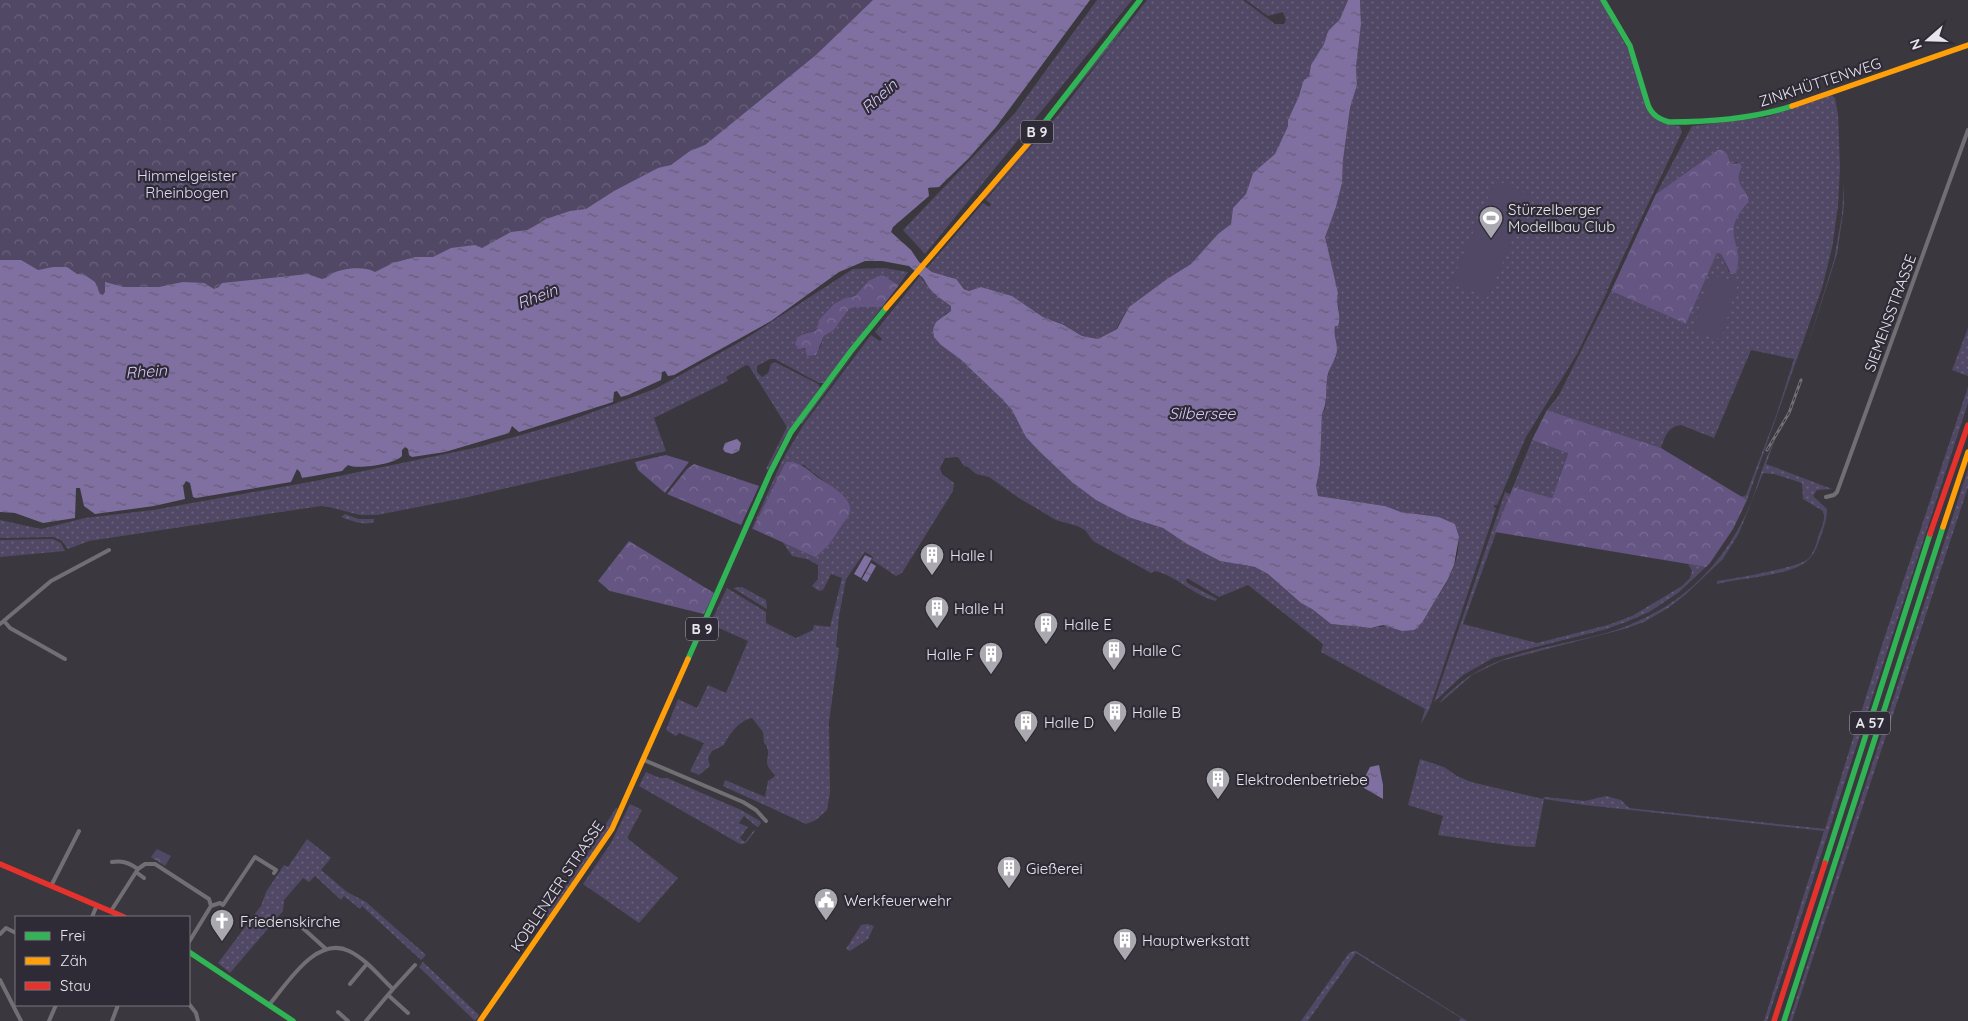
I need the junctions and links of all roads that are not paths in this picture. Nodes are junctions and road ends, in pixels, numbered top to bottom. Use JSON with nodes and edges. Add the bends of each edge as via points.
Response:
{"nodes":[{"id":1,"x":1140,"y":0,"type":"edge"},
{"id":2,"x":1603,"y":0,"type":"edge"},
{"id":3,"x":1968,"y":46,"type":"edge"},
{"id":4,"x":1968,"y":130,"type":"edge"},
{"id":5,"x":1968,"y":425,"type":"edge"},
{"id":6,"x":1968,"y":452,"type":"edge"},
{"id":7,"x":1826,"y":497,"type":"dead end"},
{"id":8,"x":109,"y":550,"type":"dead end"},
{"id":9,"x":2,"y":623,"type":"edge"},
{"id":10,"x":65,"y":659,"type":"dead end"},
{"id":11,"x":644,"y":760,"type":"junction"},
{"id":12,"x":766,"y":821,"type":"dead end"},
{"id":13,"x":79,"y":831,"type":"dead end"},
{"id":14,"x":112,"y":862,"type":"dead end"},
{"id":15,"x":0,"y":864,"type":"edge"},
{"id":16,"x":137,"y":871,"type":"junction"},
{"id":17,"x":274,"y":873,"type":"dead end"},
{"id":18,"x":144,"y":878,"type":"dead end"},
{"id":19,"x":51,"y":886,"type":"junction"},
{"id":20,"x":97,"y":905,"type":"junction"},
{"id":21,"x":223,"y":905,"type":"junction"},
{"id":22,"x":211,"y":906,"type":"junction"},
{"id":23,"x":111,"y":911,"type":"junction"},
{"id":24,"x":219,"y":911,"type":"dead end"},
{"id":25,"x":92,"y":916,"type":"edge"},
{"id":26,"x":122,"y":916,"type":"edge"},
{"id":27,"x":296,"y":922,"type":"dead end"},
{"id":28,"x":15,"y":932,"type":"edge"},
{"id":29,"x":0,"y":934,"type":"edge"},
{"id":30,"x":190,"y":940,"type":"edge"},
{"id":31,"x":326,"y":949,"type":"junction"},
{"id":32,"x":190,"y":954,"type":"edge"},
{"id":33,"x":366,"y":965,"type":"junction"},
{"id":34,"x":415,"y":965,"type":"dead end"},
{"id":35,"x":0,"y":980,"type":"edge"},
{"id":36,"x":350,"y":984,"type":"dead end"},
{"id":37,"x":393,"y":989,"type":"junction"},
{"id":38,"x":388,"y":994,"type":"junction"},
{"id":39,"x":190,"y":1005,"type":"edge"},
{"id":40,"x":269,"y":1005,"type":"junction"},
{"id":41,"x":56,"y":1006,"type":"edge"},
{"id":42,"x":118,"y":1006,"type":"edge"},
{"id":43,"x":338,"y":1012,"type":"dead end"},
{"id":44,"x":408,"y":1013,"type":"dead end"},
{"id":45,"x":21,"y":1021,"type":"edge"},
{"id":46,"x":49,"y":1021,"type":"edge"},
{"id":47,"x":112,"y":1021,"type":"edge"},
{"id":48,"x":198,"y":1021,"type":"edge"},
{"id":49,"x":293,"y":1021,"type":"edge"},
{"id":50,"x":348,"y":1021,"type":"edge"},
{"id":51,"x":366,"y":1021,"type":"edge"},
{"id":52,"x":480,"y":1021,"type":"edge"},
{"id":53,"x":1774,"y":1021,"type":"edge"},
{"id":54,"x":1784,"y":1021,"type":"edge"}],
"edges":[{"from":1,"to":11,"type":"main road","name":"KOBLENZER STRASSE","number":"B 9","via":[[1029,142],[908,280],[791,432]]},
{"from":2,"to":3,"type":"main road","name":"ZINKHÜTTENWEG","via":[[1630,46],[1650,110],[1669,122],[1768,114]]},
{"from":4,"to":7,"type":"street","name":"SIEMENSSTRASSE","via":[[1837,492]]},
{"from":5,"to":53,"type":"main road","number":"A 57"},
{"from":6,"to":54,"type":"main road","number":"A 57"},
{"from":8,"to":9,"type":"street","via":[[51,581]]},
{"from":9,"to":10,"type":"street"},
{"from":11,"to":12,"type":"street","via":[[743,802]]},
{"from":11,"to":52,"type":"main road","name":"KOBLENZER STRASSE","number":"B 9","via":[[607,838]]},
{"from":13,"to":19,"type":"street"},
{"from":14,"to":16,"type":"street","via":[[127,862]]},
{"from":15,"to":19,"type":"main road"},
{"from":16,"to":18,"type":"street"},
{"from":16,"to":22,"type":"street","via":[[148,864],[157,864],[209,899]]},
{"from":16,"to":23,"type":"street"},
{"from":17,"to":21,"type":"street","via":[[276,870],[255,857]]},
{"from":19,"to":20,"type":"main road"},
{"from":20,"to":23,"type":"main road"},
{"from":20,"to":25,"type":"street"},
{"from":21,"to":22,"type":"street"},
{"from":21,"to":24,"type":"street"},
{"from":22,"to":30,"type":"street"},
{"from":23,"to":26,"type":"main road"},
{"from":27,"to":31,"type":"street"},
{"from":28,"to":29,"type":"street","via":[[6,928]]},
{"from":31,"to":33,"type":"street","via":[[348,951]]},
{"from":31,"to":40,"type":"street","via":[[308,960]]},
{"from":32,"to":40,"type":"main road"},
{"from":33,"to":36,"type":"street"},
{"from":33,"to":37,"type":"street"},
{"from":34,"to":37,"type":"street"},
{"from":35,"to":45,"type":"street"},
{"from":37,"to":38,"type":"street"},
{"from":38,"to":44,"type":"street"},
{"from":38,"to":51,"type":"street"},
{"from":39,"to":48,"type":"street"},
{"from":40,"to":49,"type":"main road"},
{"from":41,"to":46,"type":"street"},
{"from":42,"to":47,"type":"street"},
{"from":43,"to":50,"type":"street"}]}
